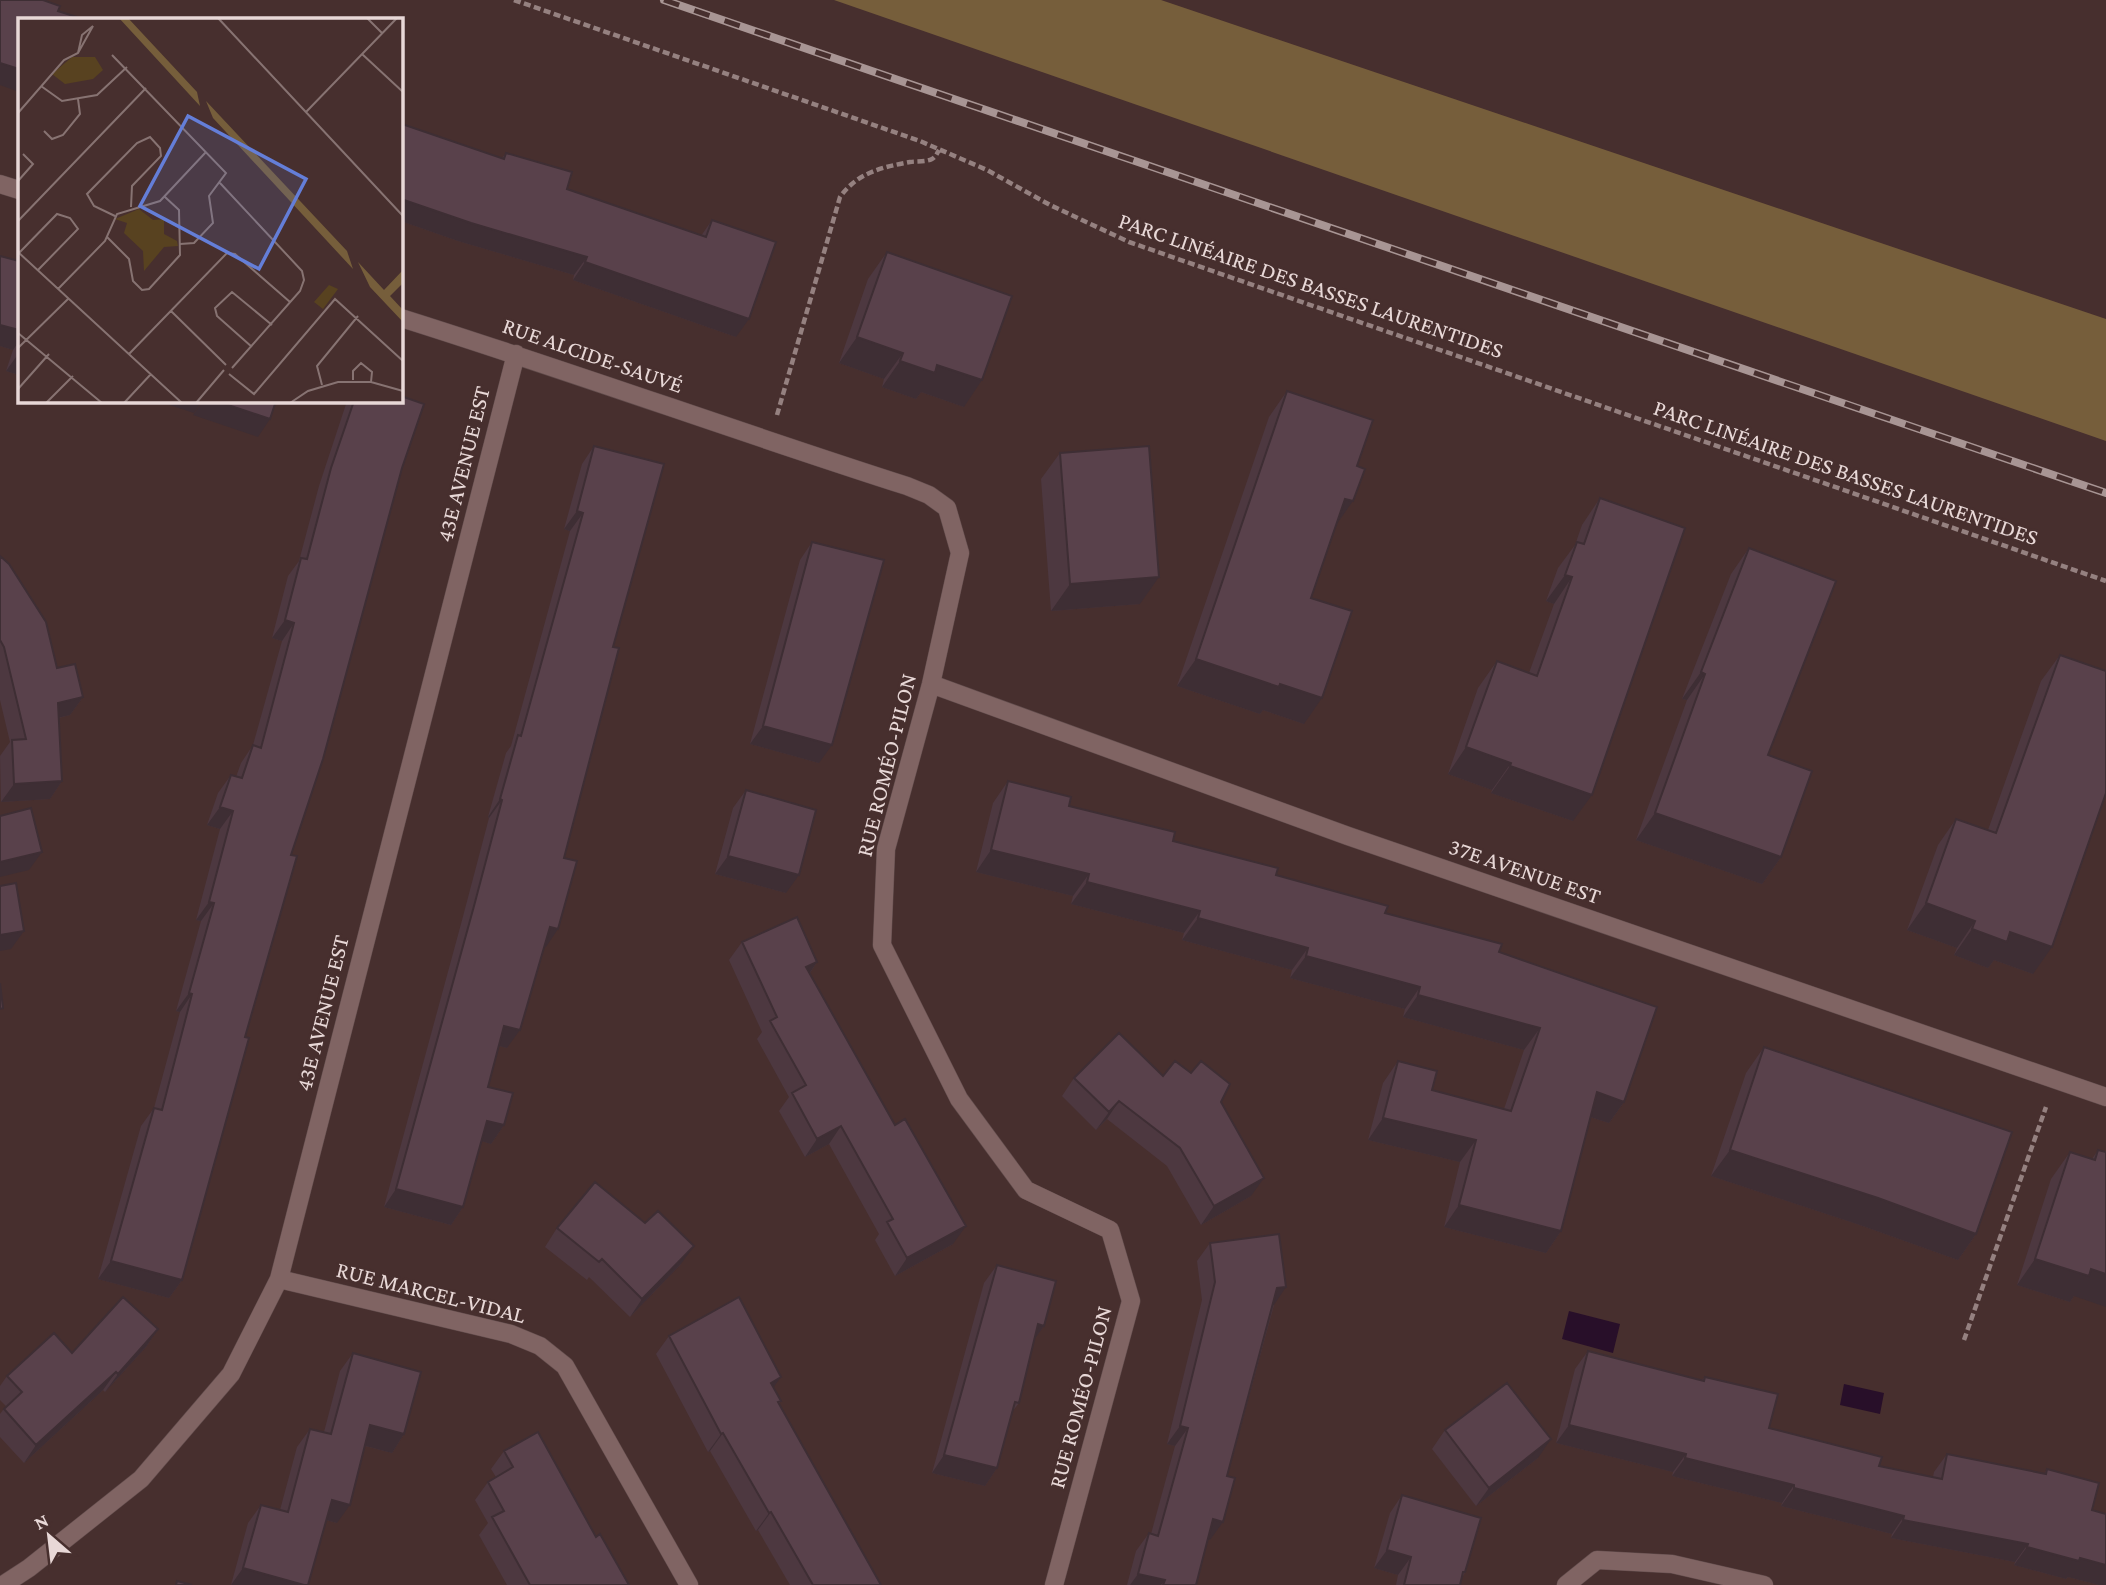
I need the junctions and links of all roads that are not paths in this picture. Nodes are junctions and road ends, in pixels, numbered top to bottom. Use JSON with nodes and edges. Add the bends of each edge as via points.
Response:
{"nodes":[{"id":1,"x":0,"y":184,"type":"edge"},
{"id":2,"x":18,"y":190,"type":"edge"},
{"id":3,"x":402,"y":318,"type":"edge"},
{"id":4,"x":516,"y":354,"type":"junction"},
{"id":5,"x":769,"y":442,"type":"joint"},
{"id":6,"x":931,"y":684,"type":"junction"},
{"id":7,"x":2106,"y":1097,"type":"edge"},
{"id":8,"x":279,"y":1279,"type":"junction"},
{"id":9,"x":3,"y":1585,"type":"edge"},
{"id":10,"x":689,"y":1585,"type":"edge"},
{"id":11,"x":1054,"y":1585,"type":"edge"},
{"id":12,"x":1566,"y":1585,"type":"edge"},
{"id":13,"x":1765,"y":1585,"type":"edge"}],
"edges":[{"from":1,"to":2,"type":"street"},
{"from":3,"to":4,"type":"street","name":"RUE ALCIDE-SAUVÉ"},
{"from":4,"to":5,"type":"street","name":"RUE ALCIDE-SAUVÉ"},
{"from":4,"to":8,"type":"street","name":"43E AVENUE EST"},
{"from":5,"to":6,"type":"street","name":"RUE ROMÉO-PILON","via":[[907,486],[947,508],[960,553]]},
{"from":6,"to":7,"type":"street","name":"37E AVENUE EST","via":[[1348,836]]},
{"from":6,"to":11,"type":"street","name":"RUE ROMÉO-PILON","via":[[886,849],[883,945],[959,1100],[1026,1190],[1110,1230],[1131,1301]]},
{"from":8,"to":9,"type":"street","name":"43E AVENUE EST","via":[[231,1374],[141,1479]]},
{"from":8,"to":10,"type":"street","name":"RUE MARCEL-VIDAL","via":[[540,1346],[565,1366]]},
{"from":12,"to":13,"type":"street","via":[[1597,1560],[1672,1564]]}]}
